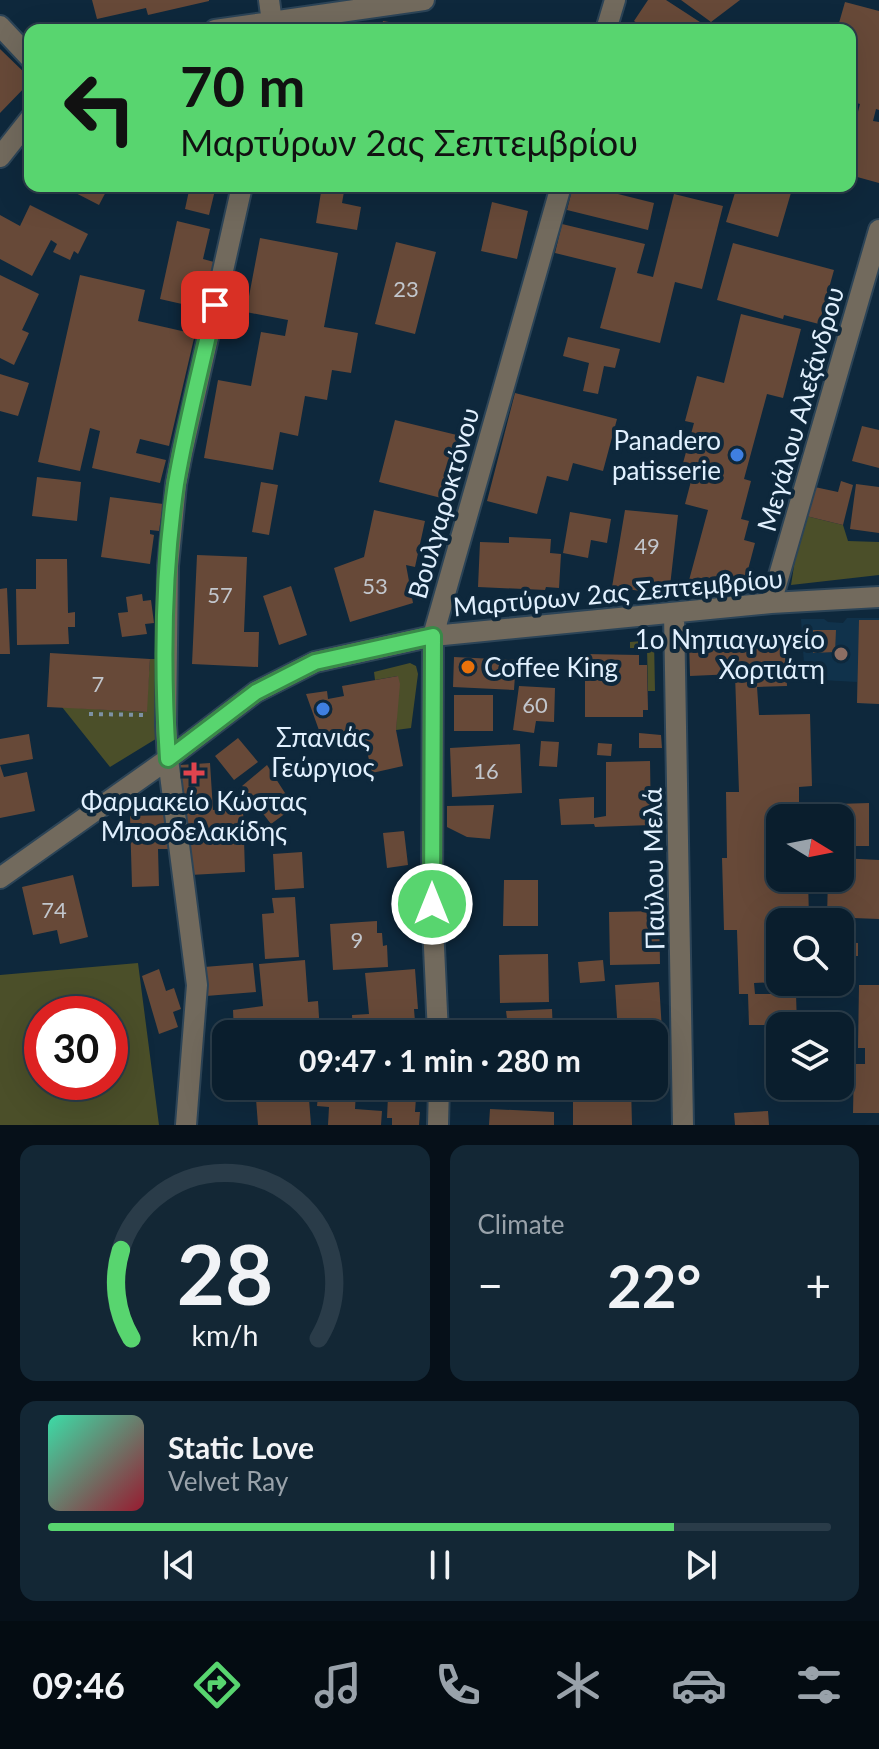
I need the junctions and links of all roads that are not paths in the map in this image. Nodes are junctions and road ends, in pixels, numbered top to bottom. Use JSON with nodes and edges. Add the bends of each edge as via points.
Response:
{"nodes":[{"id":1,"x":269,"y":0,"type":"edge"},
{"id":2,"x":424,"y":0,"type":"edge"},
{"id":3,"x":615,"y":0,"type":"edge"},
{"id":4,"x":273,"y":24,"type":"edge"},
{"id":5,"x":290,"y":24,"type":"edge"},
{"id":6,"x":608,"y":24,"type":"edge"},
{"id":7,"x":0,"y":26,"type":"edge"},
{"id":8,"x":24,"y":52,"type":"edge"},
{"id":9,"x":24,"y":127,"type":"edge"},
{"id":10,"x":0,"y":157,"type":"edge"},
{"id":11,"x":241,"y":192,"type":"edge"},
{"id":12,"x":559,"y":192,"type":"edge"},
{"id":13,"x":879,"y":230,"type":"edge"},
{"id":14,"x":879,"y":597,"type":"edge"},
{"id":15,"x":771,"y":603,"type":"junction"},
{"id":16,"x":674,"y":613,"type":"junction"},
{"id":17,"x":433,"y":636,"type":"junction"},
{"id":18,"x":168,"y":759,"type":"junction"},
{"id":19,"x":0,"y":878,"type":"edge"},
{"id":20,"x":437,"y":1020,"type":"edge"},
{"id":21,"x":439,"y":1100,"type":"edge"},
{"id":22,"x":186,"y":1125,"type":"edge"},
{"id":23,"x":438,"y":1125,"type":"edge"},
{"id":24,"x":683,"y":1125,"type":"edge"}],
"edges":[{"from":1,"to":4,"type":"street"},
{"from":2,"to":5,"type":"street"},
{"from":3,"to":6,"type":"street"},
{"from":7,"to":8,"type":"street"},
{"from":9,"to":10,"type":"street"},
{"from":11,"to":18,"type":"street","via":[[176,484],[168,566]]},
{"from":12,"to":17,"type":"street","name":"Βουλγαροκτόνου"},
{"from":13,"to":15,"type":"street","name":"Μεγάλου Αλεξάνδρου"},
{"from":14,"to":15,"type":"street","name":"Μαρτύρων 2ας Σεπτεμβρίου"},
{"from":15,"to":16,"type":"street","name":"Μαρτύρων 2ας Σεπτεμβρίου"},
{"from":16,"to":17,"type":"street","name":"Μαρτύρων 2ας Σεπτεμβρίου"},
{"from":16,"to":24,"type":"street","name":"Παύλου Μελά"},
{"from":17,"to":18,"type":"street","name":"Μαρτύρων 2ας Σεπτεμβρίου","via":[[315,662],[256,692]]},
{"from":17,"to":20,"type":"street","name":"Βουλγαροκτόνου","via":[[432,904]]},
{"from":18,"to":19,"type":"street","name":"Μαρτύρων 2ας Σεπτεμβρίου"},
{"from":18,"to":22,"type":"street","via":[[197,985]]},
{"from":21,"to":23,"type":"street"}]}
